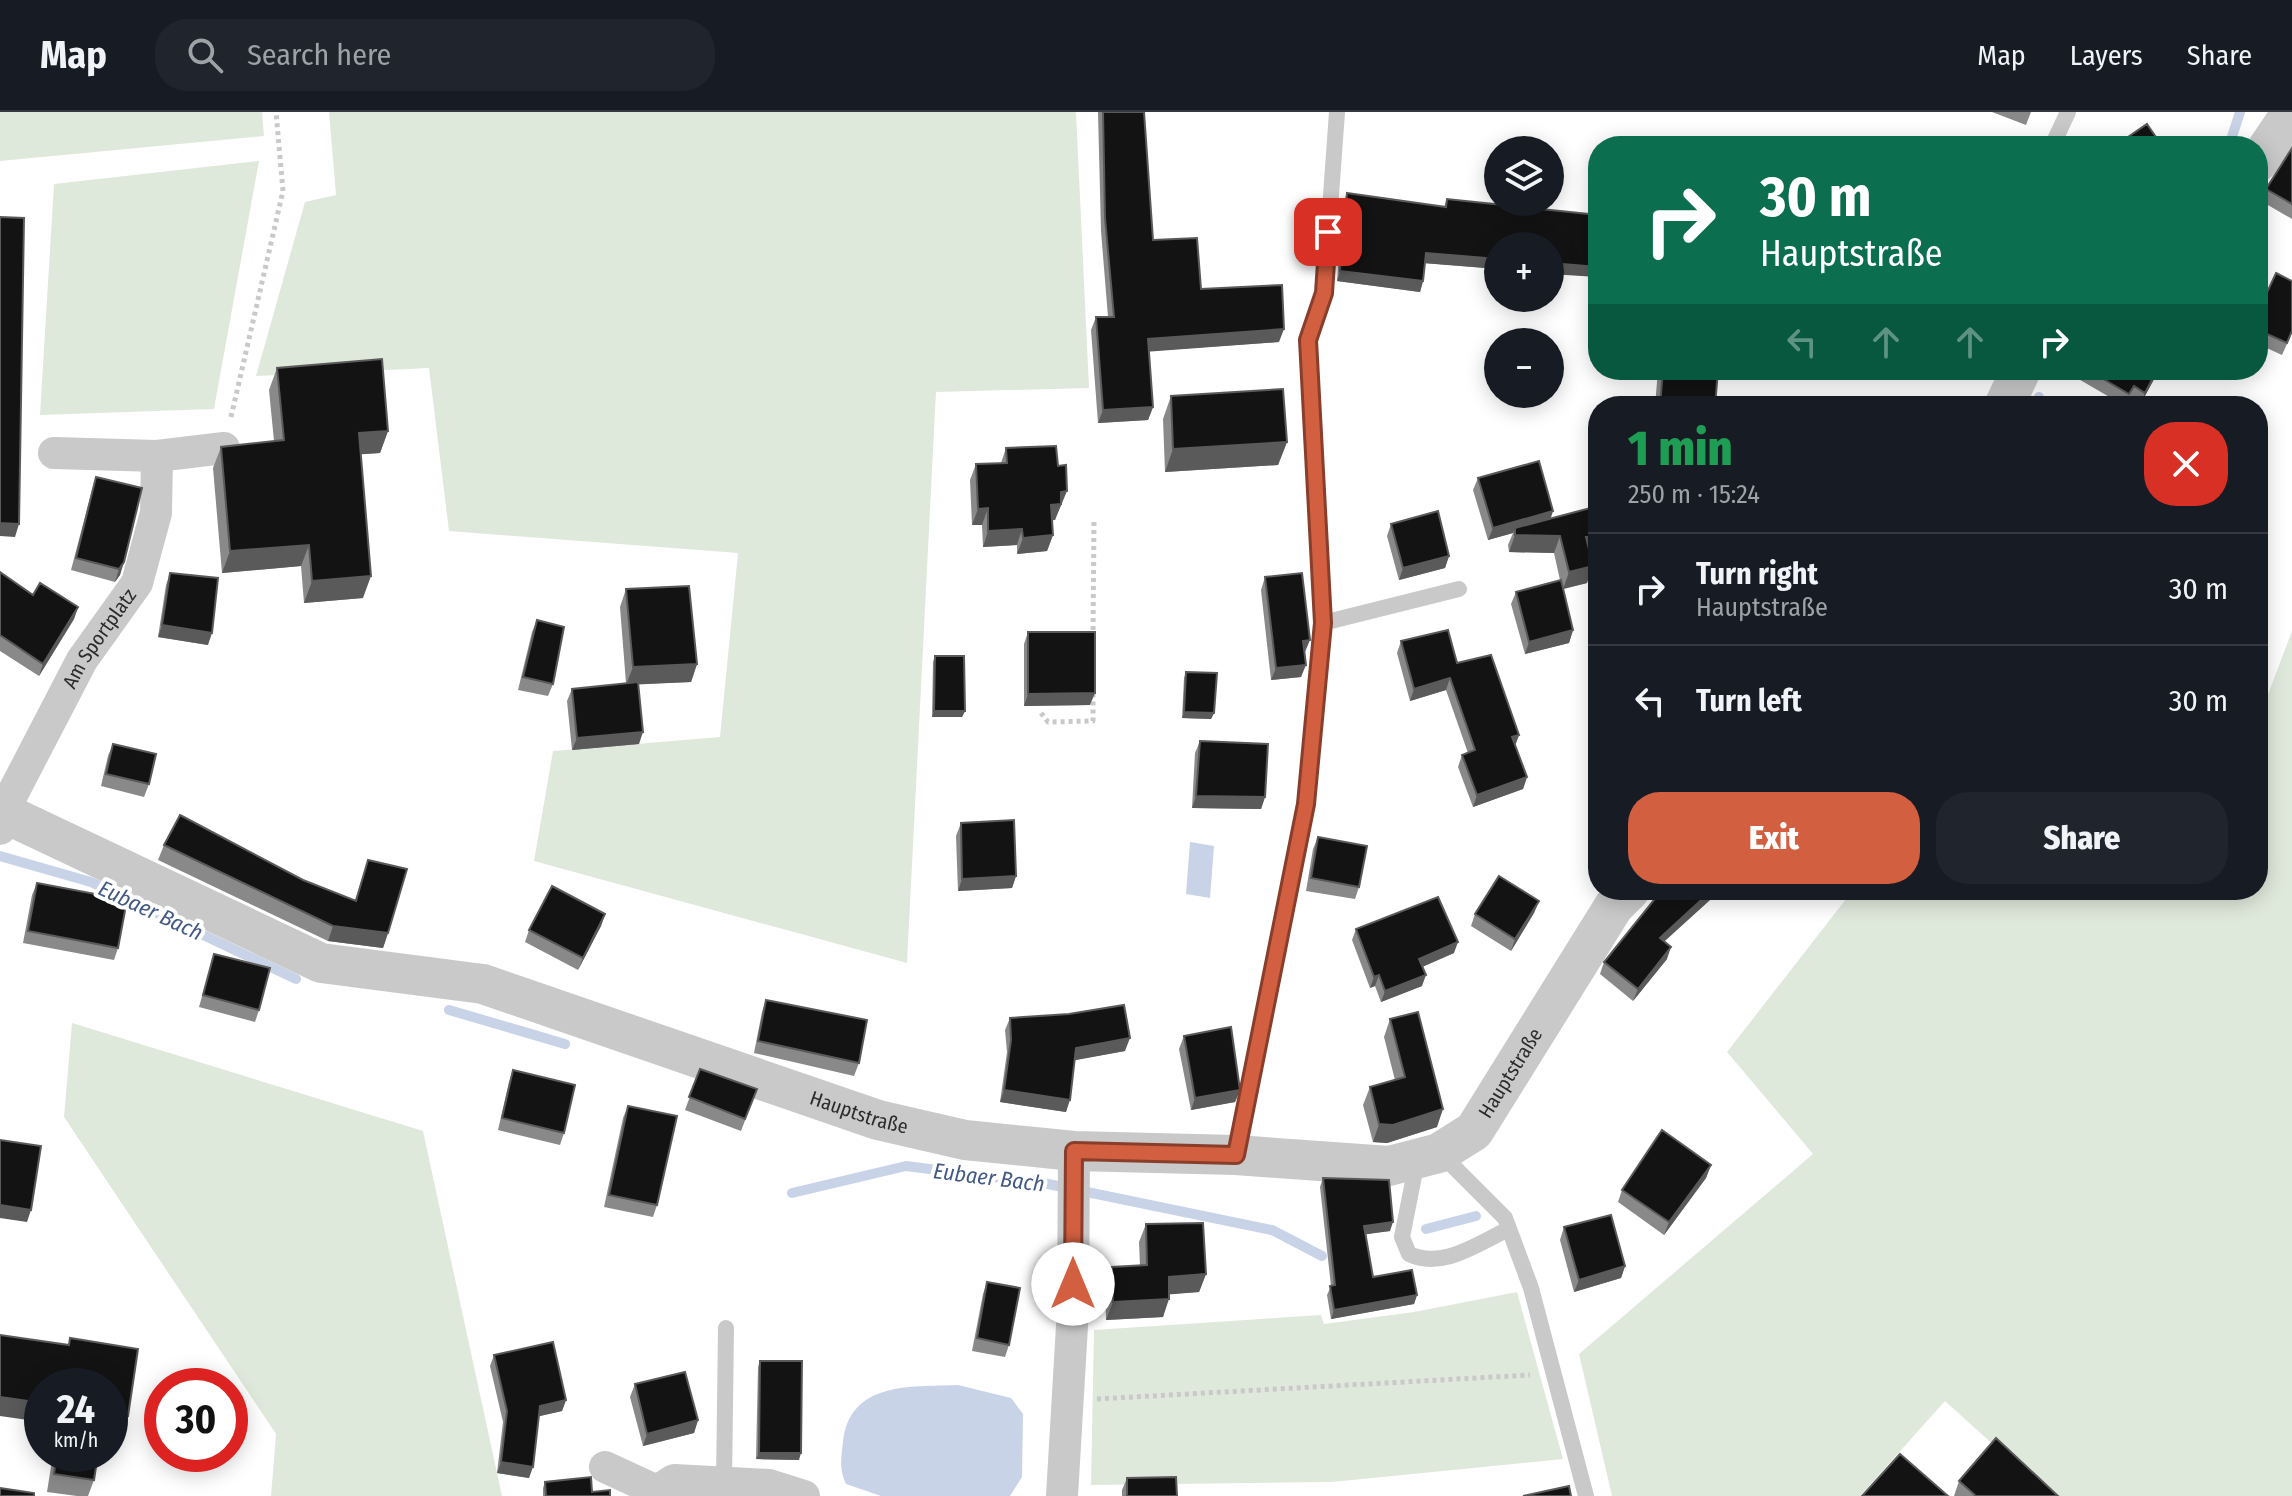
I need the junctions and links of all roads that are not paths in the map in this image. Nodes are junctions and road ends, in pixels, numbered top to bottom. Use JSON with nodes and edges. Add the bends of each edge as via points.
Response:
{"nodes":[{"id":1,"x":1337,"y":112,"type":"edge"},
{"id":2,"x":2068,"y":112,"type":"edge"},
{"id":3,"x":2292,"y":112,"type":"edge"},
{"id":4,"x":2057,"y":136,"type":"edge"},
{"id":5,"x":2268,"y":147,"type":"edge"},
{"id":6,"x":224,"y":448,"type":"edge"},
{"id":7,"x":54,"y":453,"type":"dead end"},
{"id":8,"x":157,"y":456,"type":"junction"},
{"id":9,"x":1459,"y":589,"type":"dead end"},
{"id":10,"x":1323,"y":623,"type":"junction"},
{"id":11,"x":1,"y":817,"type":"edge"},
{"id":12,"x":1620,"y":900,"type":"edge"},
{"id":13,"x":1236,"y":1155,"type":"junction"},
{"id":14,"x":1428,"y":1157,"type":"junction"},
{"id":15,"x":1074,"y":1159,"type":"junction"},
{"id":16,"x":1509,"y":1229,"type":"junction"},
{"id":17,"x":726,"y":1328,"type":"dead end"},
{"id":18,"x":605,"y":1467,"type":"dead end"},
{"id":19,"x":724,"y":1483,"type":"junction"},
{"id":20,"x":657,"y":1494,"type":"edge"},
{"id":21,"x":804,"y":1496,"type":"edge"},
{"id":22,"x":1062,"y":1496,"type":"edge"},
{"id":23,"x":1586,"y":1496,"type":"edge"}],
"edges":[{"from":1,"to":10,"type":"lane","via":[[1324,293],[1308,340]]},
{"from":2,"to":4,"type":"lane"},
{"from":3,"to":5,"type":"street"},
{"from":6,"to":8,"type":"street"},
{"from":7,"to":8,"type":"street"},
{"from":8,"to":11,"type":"street","name":"Am Sportplatz","via":[[156,513],[137,583],[82,660]]},
{"from":9,"to":10,"type":"lane"},
{"from":10,"to":13,"type":"lane","via":[[1306,804]]},
{"from":11,"to":15,"type":"street","name":"Hauptstraße","via":[[321,963],[483,984],[878,1120]]},
{"from":12,"to":14,"type":"street","name":"Hauptstraße","via":[[1474,1131]]},
{"from":13,"to":14,"type":"street","name":"Hauptstraße","via":[[1389,1166]]},
{"from":13,"to":15,"type":"street","name":"Hauptstraße"},
{"from":14,"to":16,"type":"lane","via":[[1505,1218]]},
{"from":14,"to":16,"type":"lane","via":[[1402,1237],[1409,1254],[1443,1259]]},
{"from":15,"to":22,"type":"street"},
{"from":16,"to":23,"type":"lane","via":[[1531,1288]]},
{"from":17,"to":19,"type":"lane"},
{"from":18,"to":20,"type":"street"},
{"from":19,"to":20,"type":"street","via":[[674,1480]]},
{"from":19,"to":21,"type":"street","via":[[769,1485]]}]}
